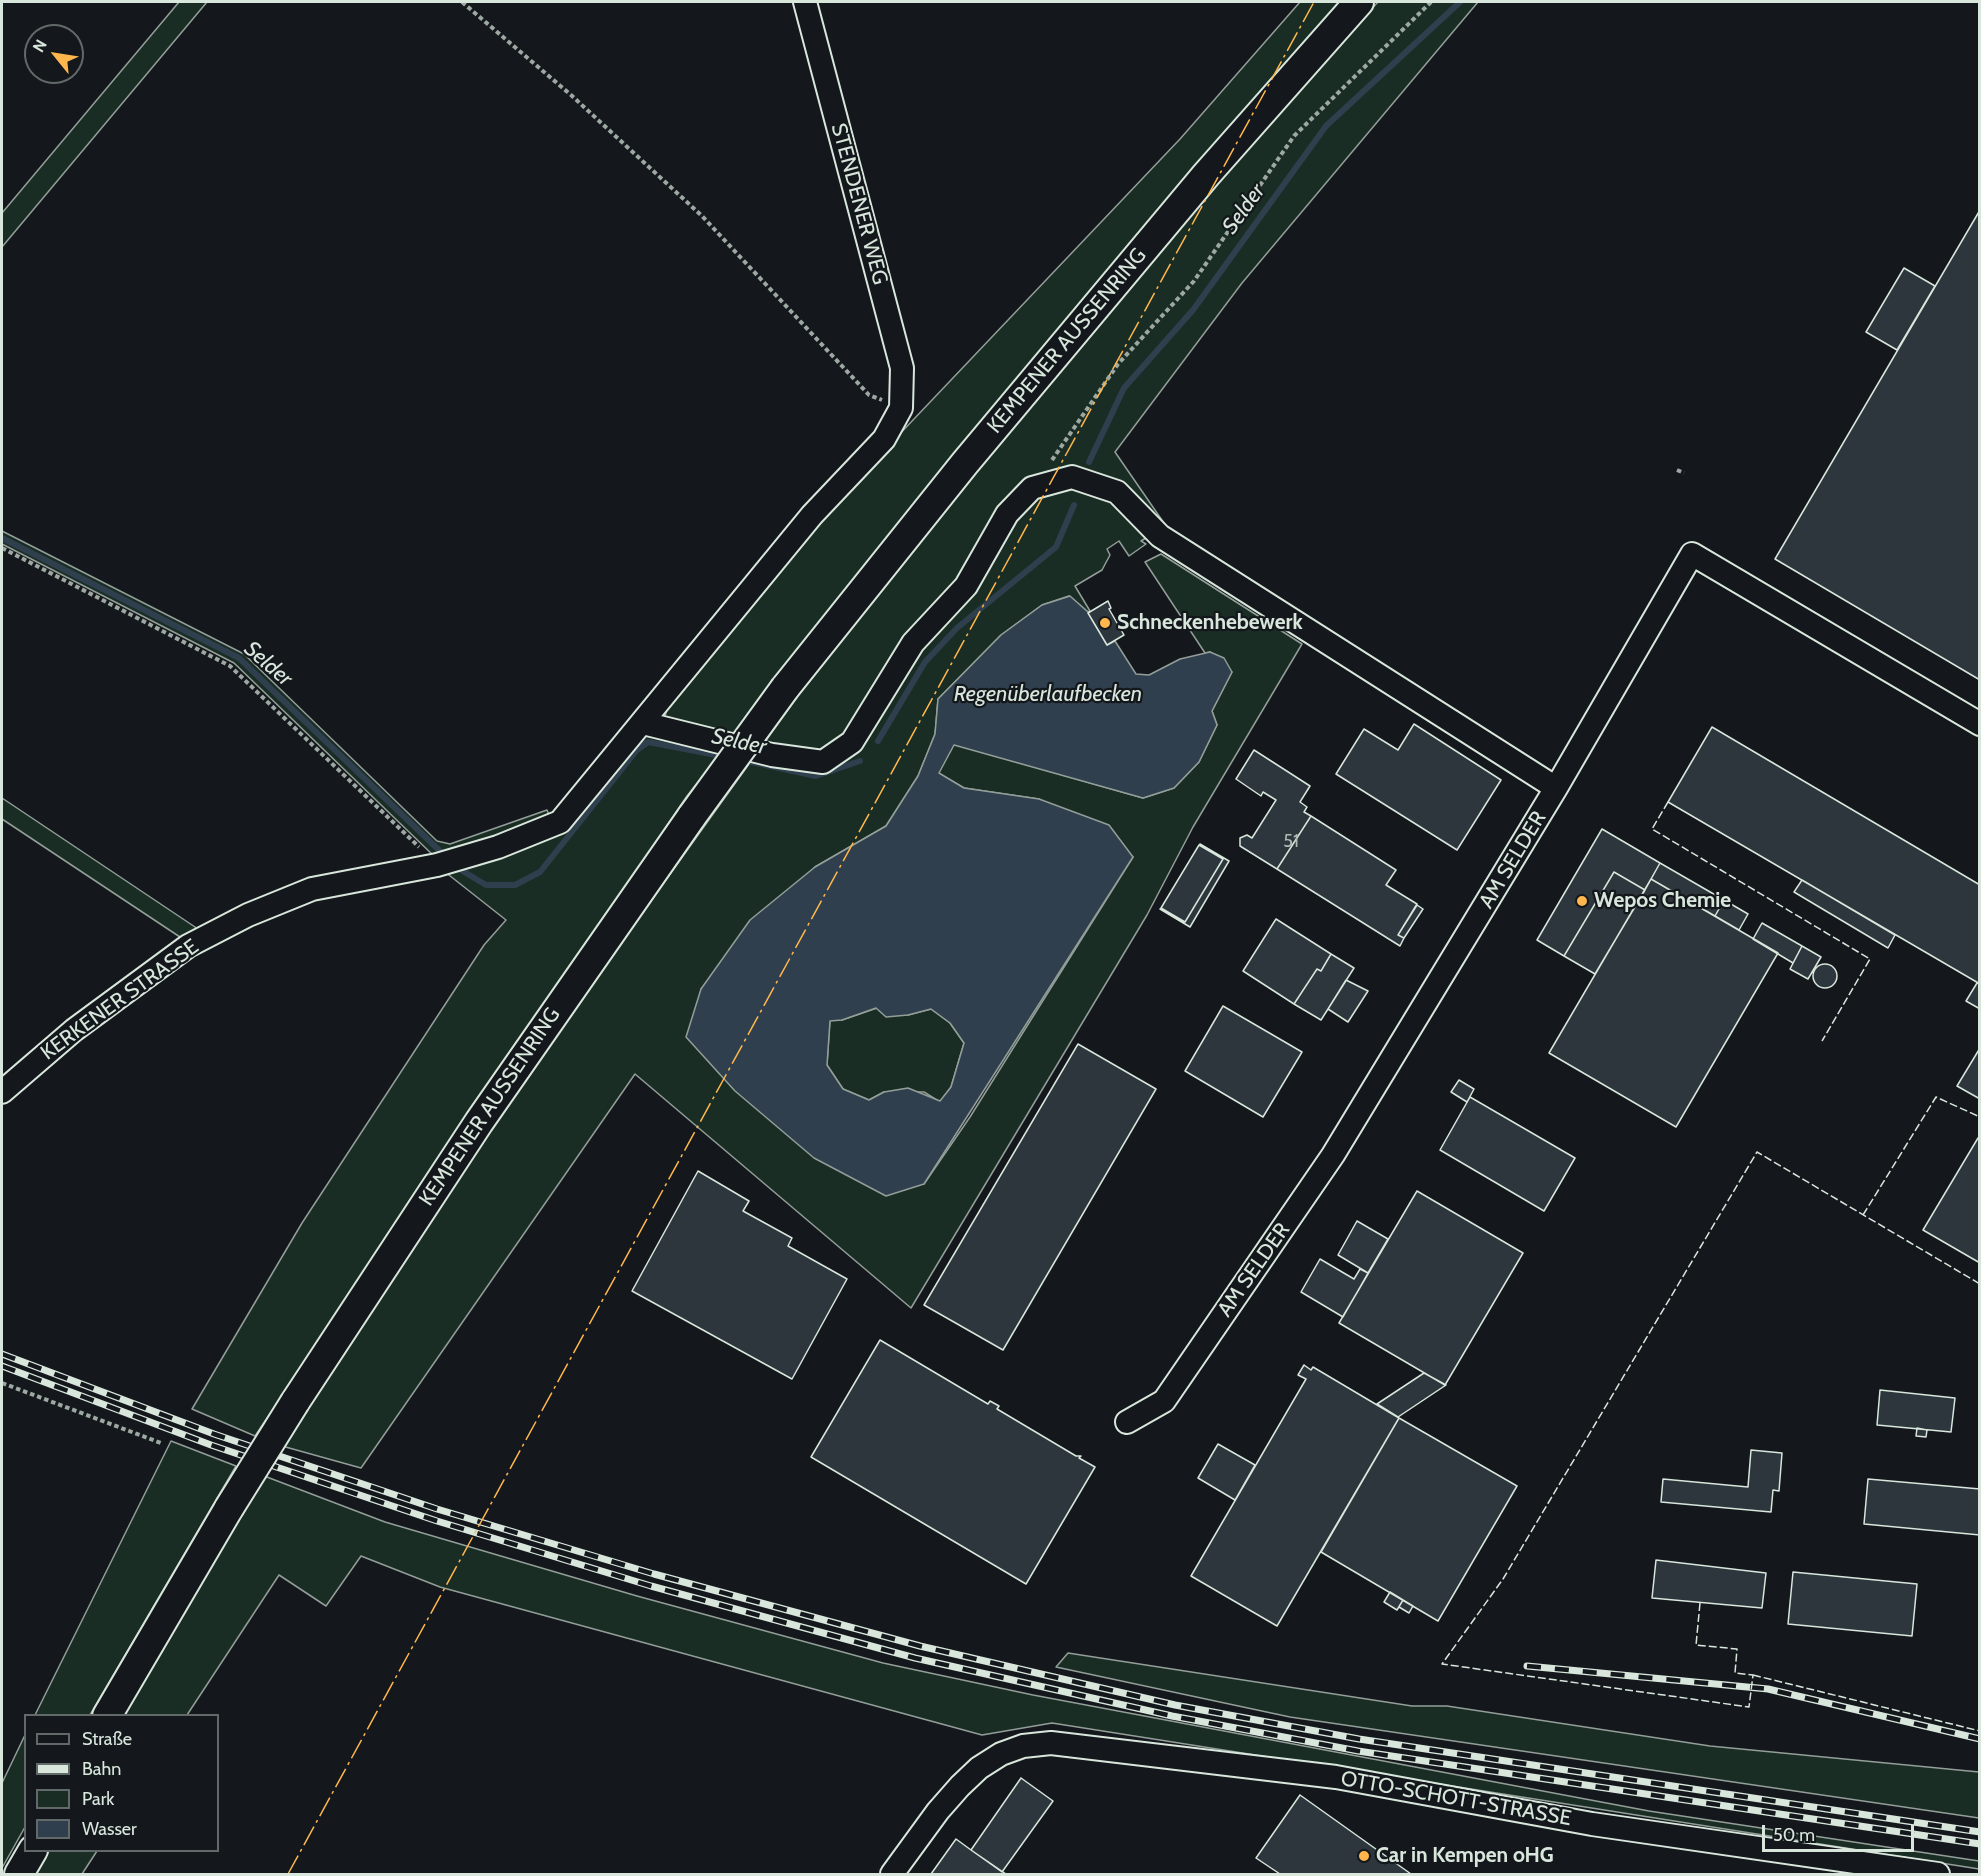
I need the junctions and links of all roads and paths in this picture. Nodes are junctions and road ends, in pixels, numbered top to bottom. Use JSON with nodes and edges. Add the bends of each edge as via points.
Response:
{"nodes":[{"id":1,"x":462,"y":2,"type":"edge"},
{"id":2,"x":805,"y":2,"type":"edge"},
{"id":3,"x":1359,"y":2,"type":"edge"},
{"id":4,"x":1431,"y":2,"type":"edge"},
{"id":5,"x":901,"y":408,"type":"junction"},
{"id":6,"x":1677,"y":470,"type":"dead end"},
{"id":7,"x":1684,"y":474,"type":"dead end"},
{"id":8,"x":1032,"y":488,"type":"junction"},
{"id":9,"x":2,"y":548,"type":"edge"},
{"id":10,"x":643,"y":723,"type":"junction"},
{"id":11,"x":1980,"y":724,"type":"edge"},
{"id":12,"x":1556,"y":788,"type":"junction"},
{"id":13,"x":444,"y":862,"type":"junction"},
{"id":14,"x":2,"y":1092,"type":"edge"},
{"id":15,"x":2,"y":1383,"type":"edge"},
{"id":16,"x":1127,"y":1422,"type":"dead end"},
{"id":17,"x":161,"y":1443,"type":"dead end"},
{"id":18,"x":108,"y":1714,"type":"edge"},
{"id":19,"x":32,"y":1852,"type":"edge"},
{"id":20,"x":19,"y":1875,"type":"edge"},
{"id":21,"x":892,"y":1875,"type":"edge"},
{"id":22,"x":1938,"y":1875,"type":"edge"}],
"edges":[{"from":1,"to":5,"type":"path","via":[[571,95],[702,216],[869,395]]},
{"from":2,"to":5,"type":"street","name":"STENDENER WEG","via":[[902,368]]},
{"from":3,"to":18,"type":"main road","name":"KEMPENER AUSSENRING","bridge":true,"via":[[1206,175],[965,463],[785,688],[479,1122],[295,1402]]},
{"from":4,"to":8,"type":"path","via":[[1294,136],[1194,280],[1118,364]]},
{"from":5,"to":10,"type":"street","name":"KERKENER STRASSE","via":[[884,439],[812,515]]},
{"from":6,"to":7,"type":"path"},
{"from":8,"to":10,"type":"street","via":[[1006,513],[966,586],[913,643],[852,742],[823,762],[772,755]]},
{"from":8,"to":12,"type":"street","via":[[1072,477],[1118,492],[1160,536]]},
{"from":9,"to":13,"type":"path","via":[[231,666]]},
{"from":10,"to":13,"type":"street","name":"KERKENER STRASSE","via":[[560,822],[498,847]]},
{"from":11,"to":12,"type":"street","name":"AM SELDER","via":[[1692,554]]},
{"from":12,"to":16,"type":"street","name":"AM SELDER","via":[[1333,1155],[1164,1401]]},
{"from":13,"to":14,"type":"street","name":"KERKENER STRASSE","via":[[312,889],[248,915],[189,946],[74,1030]]},
{"from":15,"to":17,"type":"path"},
{"from":19,"to":20,"type":"main road"},
{"from":21,"to":22,"type":"street","name":"OTTO-SCHOTT-STRASSE","via":[[938,1811],[979,1768],[1023,1746],[1051,1743],[1336,1777],[1592,1824]]}]}
